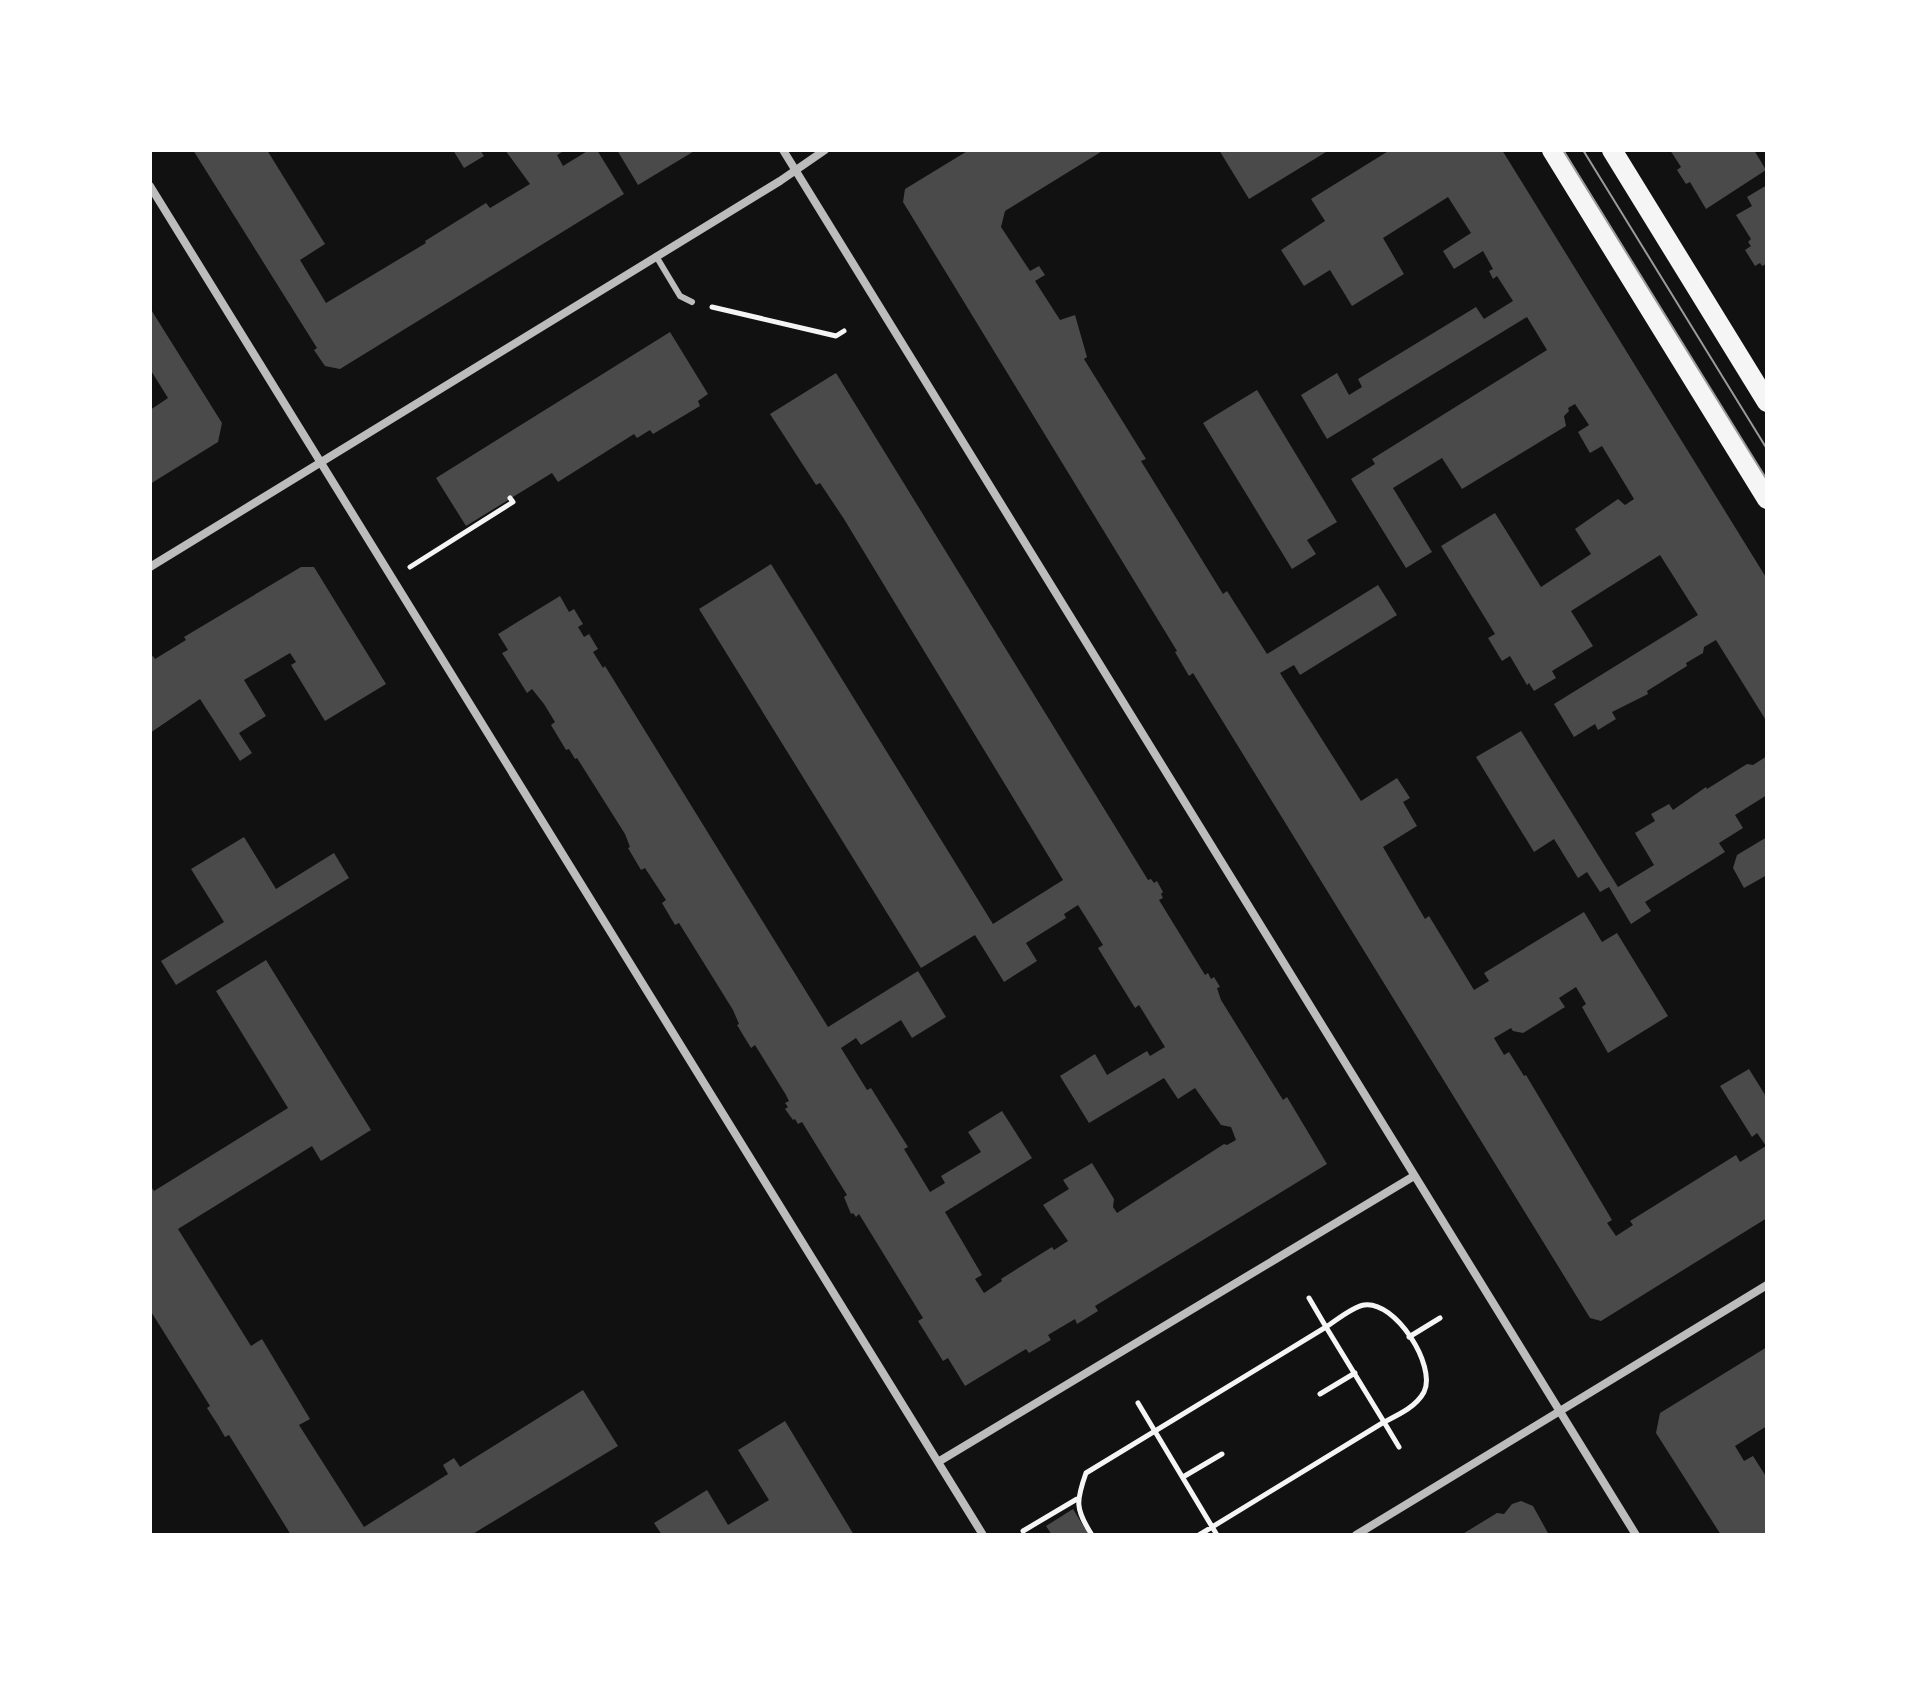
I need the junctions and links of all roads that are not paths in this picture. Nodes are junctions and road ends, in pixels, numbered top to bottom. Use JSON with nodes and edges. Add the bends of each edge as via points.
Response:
{"nodes":[{"id":1,"x":783,"y":150,"type":"edge"},
{"id":2,"x":825,"y":150,"type":"edge"},
{"id":3,"x":1552,"y":150,"type":"edge"},
{"id":4,"x":1612,"y":150,"type":"edge"},
{"id":5,"x":796,"y":170,"type":"junction"},
{"id":6,"x":150,"y":186,"type":"edge"},
{"id":7,"x":656,"y":256,"type":"junction"},
{"id":8,"x":692,"y":302,"type":"road end"},
{"id":9,"x":1767,"y":402,"type":"edge"},
{"id":10,"x":322,"y":463,"type":"junction"},
{"id":11,"x":1767,"y":499,"type":"edge"},
{"id":12,"x":150,"y":567,"type":"edge"},
{"id":13,"x":1414,"y":1176,"type":"junction"},
{"id":14,"x":1767,"y":1285,"type":"edge"},
{"id":15,"x":1561,"y":1412,"type":"junction"},
{"id":16,"x":938,"y":1462,"type":"junction"},
{"id":17,"x":983,"y":1535,"type":"edge"},
{"id":18,"x":1356,"y":1535,"type":"edge"},
{"id":19,"x":1636,"y":1535,"type":"edge"}],
"edges":[{"from":1,"to":5,"type":"street"},
{"from":2,"to":5,"type":"street"},
{"from":3,"to":11,"type":"main road"},
{"from":4,"to":9,"type":"main road"},
{"from":5,"to":7,"type":"street"},
{"from":5,"to":13,"type":"street"},
{"from":6,"to":10,"type":"street"},
{"from":7,"to":8,"type":"lane","via":[[680,296]]},
{"from":7,"to":10,"type":"street"},
{"from":10,"to":12,"type":"street"},
{"from":10,"to":16,"type":"street"},
{"from":13,"to":15,"type":"street"},
{"from":13,"to":16,"type":"street"},
{"from":14,"to":15,"type":"street"},
{"from":15,"to":18,"type":"street"},
{"from":15,"to":19,"type":"street"},
{"from":16,"to":17,"type":"street"}]}
